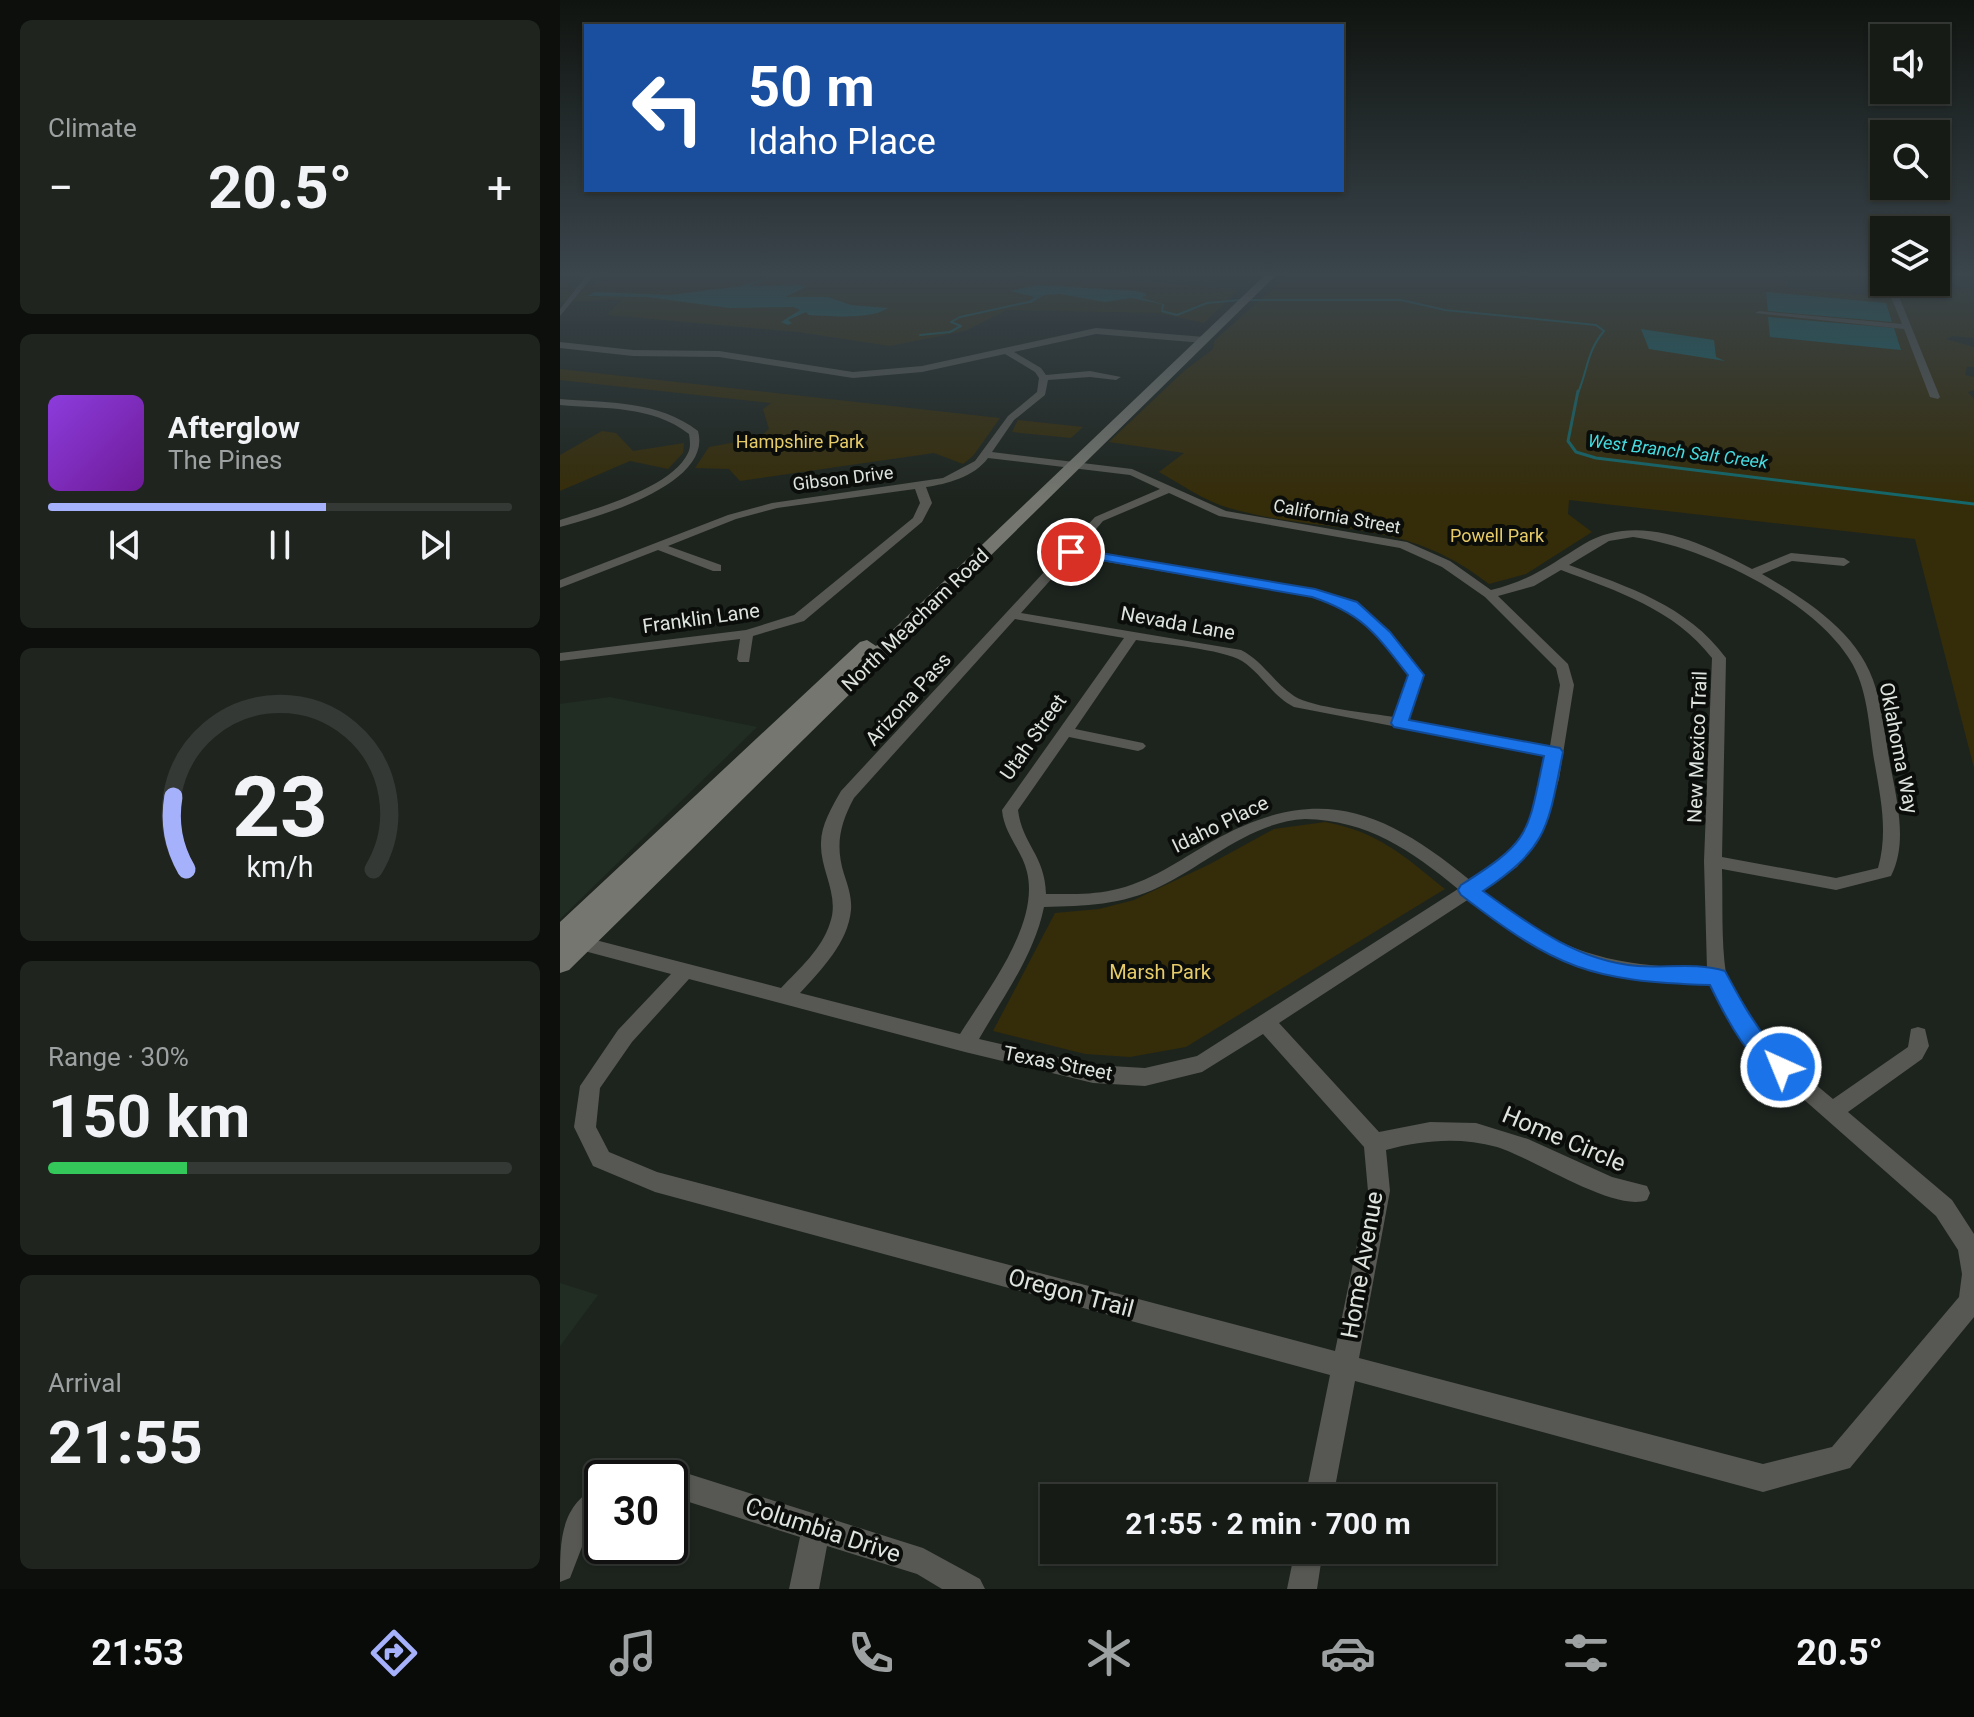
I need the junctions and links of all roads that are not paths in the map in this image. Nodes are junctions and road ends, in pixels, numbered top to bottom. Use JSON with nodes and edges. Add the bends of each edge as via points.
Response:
{"nodes":[{"id":1,"x":607,"y":350,"type":"edge"},
{"id":2,"x":1005,"y":350,"type":"joint"},
{"id":3,"x":1186,"y":350,"type":"edge"},
{"id":4,"x":1916,"y":350,"type":"edge"},
{"id":5,"x":1116,"y":377,"type":"dead end"},
{"id":6,"x":1044,"y":378,"type":"junction"},
{"id":7,"x":1935,"y":397,"type":"dead end"},
{"id":8,"x":560,"y":402,"type":"edge"},
{"id":9,"x":583,"y":405,"type":"junction"},
{"id":10,"x":569,"y":413,"type":"dead end"},
{"id":11,"x":987,"y":455,"type":"junction"},
{"id":12,"x":1066,"y":465,"type":"junction"},
{"id":13,"x":920,"y":487,"type":"junction"},
{"id":14,"x":1170,"y":489,"type":"junction"},
{"id":15,"x":560,"y":524,"type":"edge"},
{"id":16,"x":660,"y":547,"type":"junction"},
{"id":17,"x":1071,"y":552,"type":"junction"},
{"id":18,"x":1844,"y":562,"type":"dead end"},
{"id":19,"x":1561,"y":566,"type":"junction"},
{"id":20,"x":717,"y":568,"type":"dead end"},
{"id":21,"x":1751,"y":574,"type":"junction"},
{"id":22,"x":560,"y":584,"type":"edge"},
{"id":23,"x":1489,"y":594,"type":"junction"},
{"id":24,"x":1012,"y":615,"type":"junction"},
{"id":25,"x":747,"y":634,"type":"junction"},
{"id":26,"x":1133,"y":635,"type":"junction"},
{"id":27,"x":560,"y":657,"type":"edge"},
{"id":28,"x":744,"y":659,"type":"dead end"},
{"id":29,"x":1400,"y":723,"type":"junction"},
{"id":30,"x":1064,"y":731,"type":"junction"},
{"id":31,"x":1138,"y":746,"type":"dead end"},
{"id":32,"x":1554,"y":752,"type":"junction"},
{"id":33,"x":1713,"y":861,"type":"junction"},
{"id":34,"x":1468,"y":890,"type":"junction"},
{"id":35,"x":1039,"y":901,"type":"junction"},
{"id":36,"x":570,"y":940,"type":"edge"},
{"id":37,"x":560,"y":963,"type":"edge"},
{"id":38,"x":685,"y":971,"type":"junction"},
{"id":39,"x":1717,"y":977,"type":"junction"},
{"id":40,"x":784,"y":998,"type":"junction"},
{"id":41,"x":1267,"y":1024,"type":"junction"},
{"id":42,"x":1918,"y":1035,"type":"dead end"},
{"id":43,"x":965,"y":1044,"type":"junction"},
{"id":44,"x":1833,"y":1111,"type":"junction"},
{"id":45,"x":1375,"y":1143,"type":"junction"},
{"id":46,"x":1639,"y":1193,"type":"dead end"},
{"id":47,"x":1344,"y":1366,"type":"junction"},
{"id":48,"x":1322,"y":1484,"type":"edge"},
{"id":49,"x":688,"y":1488,"type":"edge"},
{"id":50,"x":584,"y":1513,"type":"edge"},
{"id":51,"x":816,"y":1527,"type":"junction"},
{"id":52,"x":1306,"y":1564,"type":"edge"},
{"id":53,"x":560,"y":1568,"type":"edge"},
{"id":54,"x":804,"y":1589,"type":"edge"},
{"id":55,"x":970,"y":1589,"type":"edge"},
{"id":56,"x":1302,"y":1589,"type":"edge"}],
"edges":[{"from":1,"to":2,"type":"street","via":[[719,354],[853,375],[895,373]]},
{"from":2,"to":6,"type":"street"},
{"from":3,"to":12,"type":"main road","name":"North Meacham Road"},
{"from":4,"to":7,"type":"street"},
{"from":5,"to":6,"type":"street"},
{"from":6,"to":11,"type":"street","name":"Gibson Drive","via":[[1039,398],[1011,418]]},
{"from":8,"to":9,"type":"street"},
{"from":9,"to":10,"type":"street"},
{"from":9,"to":15,"type":"street","via":[[683,421],[694,433],[694,452],[663,482]]},
{"from":11,"to":12,"type":"street","name":"California Street"},
{"from":11,"to":13,"type":"street","name":"Gibson Drive","via":[[960,475]]},
{"from":12,"to":14,"type":"street","name":"California Street","via":[[1132,472]]},
{"from":12,"to":36,"type":"main road","name":"North Meacham Road"},
{"from":13,"to":16,"type":"street","name":"Gibson Drive","via":[[776,505]]},
{"from":13,"to":25,"type":"street","name":"Franklin Lane","via":[[926,503],[905,532],[799,618]]},
{"from":14,"to":17,"type":"street","name":"Arizona Pass","via":[[1099,519]]},
{"from":14,"to":23,"type":"street","name":"California Street","via":[[1223,514],[1403,545],[1446,564]]},
{"from":16,"to":20,"type":"street"},
{"from":16,"to":22,"type":"street","name":"Gibson Drive"},
{"from":17,"to":24,"type":"street","name":"Arizona Pass"},
{"from":17,"to":29,"type":"street","via":[[1315,593],[1352,605],[1385,635],[1416,675]]},
{"from":18,"to":21,"type":"street","via":[[1791,557]]},
{"from":19,"to":21,"type":"street","name":"Oklahoma Way","via":[[1599,539],[1654,535]]},
{"from":19,"to":23,"type":"street","via":[[1530,583]]},
{"from":19,"to":33,"type":"street","name":"New Mexico Trail","via":[[1683,618],[1719,658]]},
{"from":21,"to":33,"type":"street","name":"Oklahoma Way","via":[[1815,613],[1843,638],[1859,662],[1894,829],[1892,853],[1885,872],[1836,884]]},
{"from":23,"to":32,"type":"street","name":"California Street","via":[[1563,667],[1567,685]]},
{"from":24,"to":26,"type":"street","name":"Nevada Lane"},
{"from":24,"to":40,"type":"street","name":"Arizona Pass","via":[[847,795],[833,822],[829,850],[842,914],[824,952]]},
{"from":25,"to":27,"type":"street","name":"Franklin Lane"},
{"from":25,"to":28,"type":"street"},
{"from":26,"to":29,"type":"street","name":"Nevada Lane","via":[[1236,653],[1248,658],[1282,697]]},
{"from":26,"to":30,"type":"street","name":"Utah Street"},
{"from":29,"to":32,"type":"street","name":"Nevada Lane"},
{"from":30,"to":31,"type":"street"},
{"from":30,"to":35,"type":"street","name":"Utah Street","via":[[1010,810],[1010,826],[1036,872]]},
{"from":32,"to":34,"type":"street","name":"Texas Street","via":[[1539,823],[1527,847]]},
{"from":33,"to":39,"type":"street","name":"New Mexico Trail"},
{"from":34,"to":35,"type":"street","name":"Idaho Place","via":[[1414,845],[1385,830],[1319,814],[1276,817],[1113,897]]},
{"from":34,"to":39,"type":"street","name":"Idaho Place","via":[[1525,933],[1595,966],[1634,974]]},
{"from":34,"to":41,"type":"street","name":"Texas Street"},
{"from":35,"to":43,"type":"street","via":[[1031,928]]},
{"from":36,"to":37,"type":"main road","name":"North Meacham Road"},
{"from":36,"to":38,"type":"street","name":"Texas Street"},
{"from":38,"to":40,"type":"street","name":"Texas Street"},
{"from":38,"to":47,"type":"street","name":"Oregon Trail","via":[[625,1036],[590,1086],[585,1127],[601,1159],[655,1182]]},
{"from":39,"to":44,"type":"street","via":[[1736,1015],[1765,1053]]},
{"from":40,"to":43,"type":"street","name":"Texas Street"},
{"from":41,"to":43,"type":"street","name":"Texas Street","via":[[1202,1063],[1145,1077],[1093,1074]]},
{"from":41,"to":45,"type":"street"},
{"from":42,"to":44,"type":"street","via":[[1915,1053]]},
{"from":44,"to":47,"type":"street","name":"Oregon Trail","via":[[1944,1208],[1969,1247],[1974,1274],[1971,1302],[1840,1458],[1763,1478]]},
{"from":45,"to":46,"type":"street","name":"Home Circle","via":[[1416,1131],[1472,1130],[1518,1143],[1620,1192]]},
{"from":45,"to":47,"type":"street","name":"Home Avenue","via":[[1379,1191]]},
{"from":47,"to":48,"type":"street","name":"Home Avenue"},
{"from":49,"to":51,"type":"street","name":"Columbia Drive"},
{"from":50,"to":53,"type":"street"},
{"from":51,"to":54,"type":"street"},
{"from":51,"to":55,"type":"street","name":"Columbia Drive","via":[[923,1562]]},
{"from":52,"to":56,"type":"street"}]}
